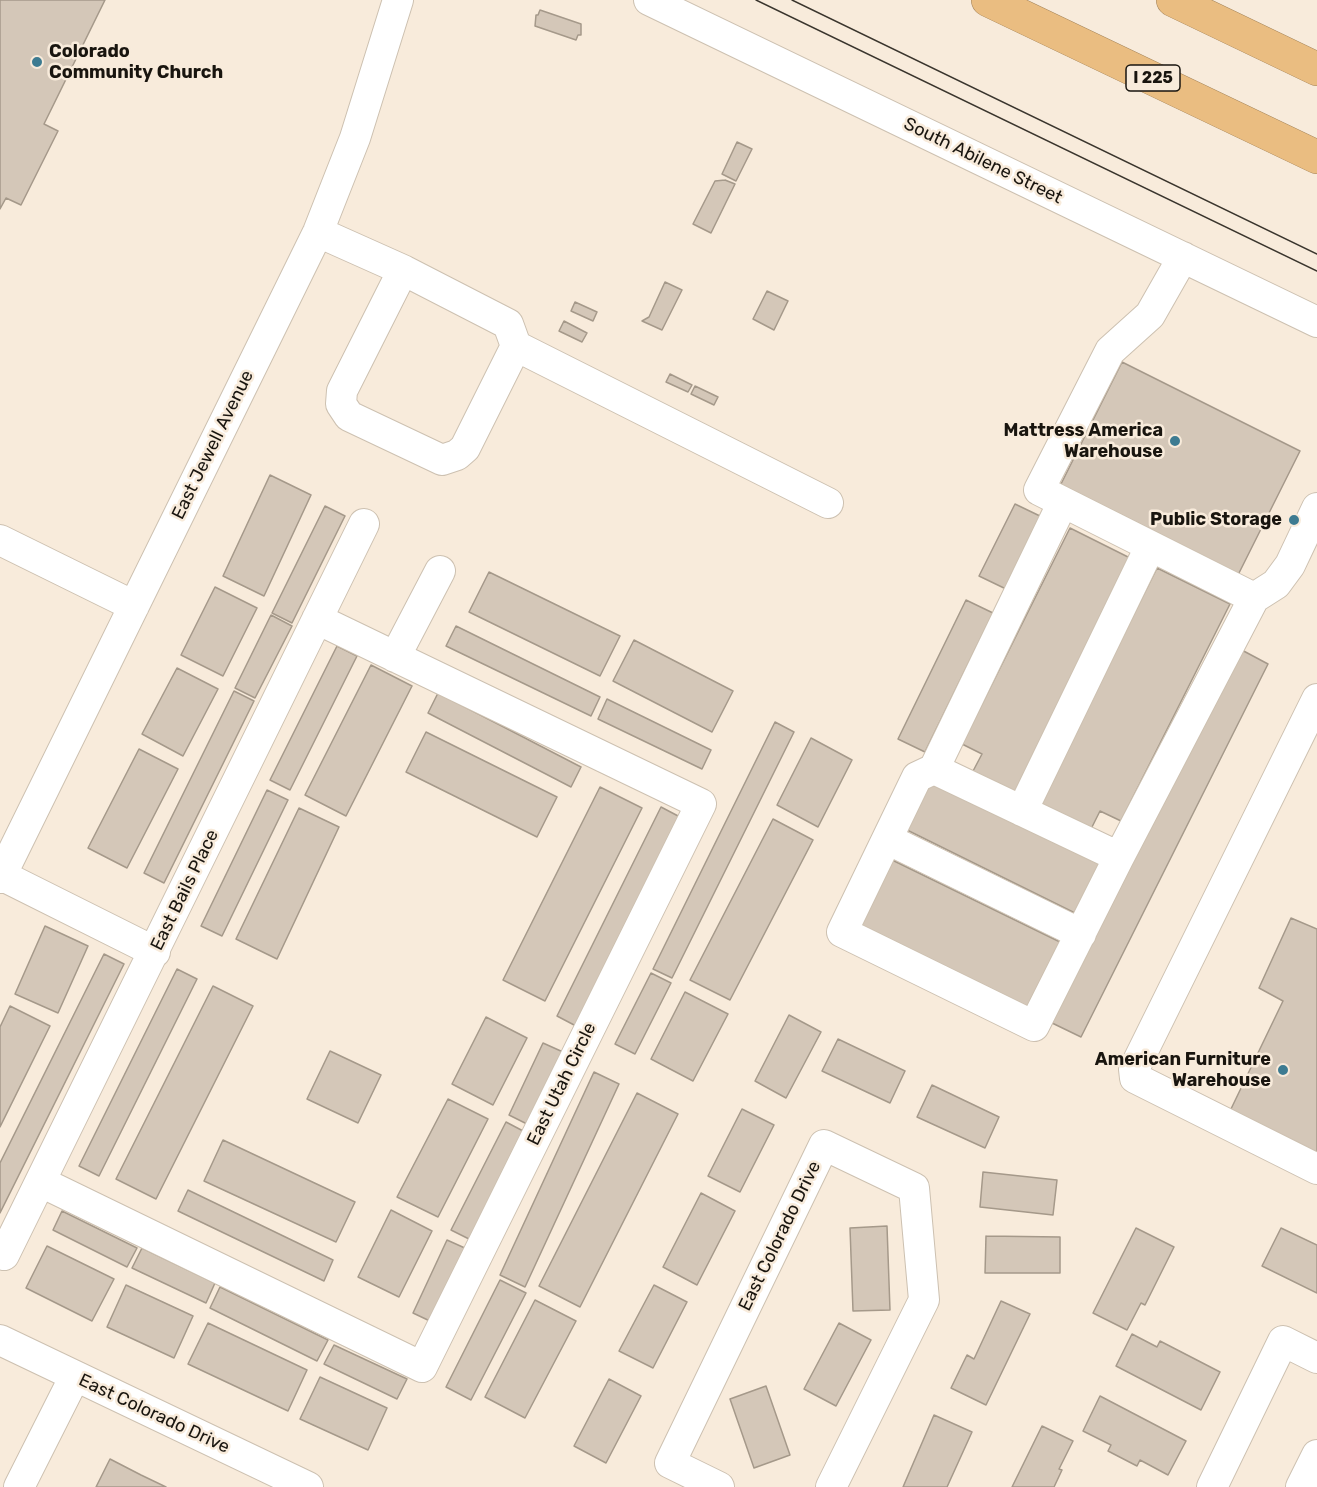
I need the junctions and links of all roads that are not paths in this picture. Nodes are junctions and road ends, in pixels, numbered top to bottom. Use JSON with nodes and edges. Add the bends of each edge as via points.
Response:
{"nodes":[{"id":1,"x":398,"y":0,"type":"edge"},
{"id":2,"x":649,"y":0,"type":"edge"},
{"id":3,"x":988,"y":0,"type":"edge"},
{"id":4,"x":1173,"y":0,"type":"edge"},
{"id":5,"x":1317,"y":69,"type":"edge"},
{"id":6,"x":1317,"y":157,"type":"edge"},
{"id":7,"x":318,"y":232,"type":"junction"},
{"id":8,"x":1183,"y":257,"type":"junction"},
{"id":9,"x":403,"y":270,"type":"junction"},
{"id":10,"x":1317,"y":322,"type":"edge"},
{"id":11,"x":516,"y":346,"type":"junction"},
{"id":12,"x":1062,"y":502,"type":"junction"},
{"id":13,"x":828,"y":503,"type":"dead end"},
{"id":14,"x":1317,"y":508,"type":"edge"},
{"id":15,"x":364,"y":524,"type":"dead end"},
{"id":16,"x":0,"y":540,"type":"edge"},
{"id":17,"x":1150,"y":547,"type":"junction"},
{"id":18,"x":440,"y":571,"type":"dead end"},
{"id":19,"x":1254,"y":598,"type":"junction"},
{"id":20,"x":134,"y":606,"type":"junction"},
{"id":21,"x":317,"y":619,"type":"junction"},
{"id":22,"x":395,"y":657,"type":"junction"},
{"id":23,"x":1317,"y":699,"type":"edge"},
{"id":24,"x":934,"y":769,"type":"junction"},
{"id":25,"x":1022,"y":811,"type":"junction"},
{"id":26,"x":887,"y":839,"type":"junction"},
{"id":27,"x":1119,"y":857,"type":"junction"},
{"id":28,"x":1,"y":877,"type":"edge"},
{"id":29,"x":1081,"y":934,"type":"junction"},
{"id":30,"x":155,"y":952,"type":"junction"},
{"id":31,"x":1317,"y":1168,"type":"edge"},
{"id":32,"x":41,"y":1182,"type":"junction"},
{"id":33,"x":4,"y":1255,"type":"dead end"},
{"id":34,"x":0,"y":1340,"type":"edge"},
{"id":35,"x":1317,"y":1358,"type":"edge"},
{"id":36,"x":75,"y":1376,"type":"junction"},
{"id":37,"x":1317,"y":1455,"type":"edge"},
{"id":38,"x":19,"y":1487,"type":"edge"},
{"id":39,"x":308,"y":1487,"type":"edge"},
{"id":40,"x":719,"y":1487,"type":"edge"},
{"id":41,"x":831,"y":1487,"type":"edge"},
{"id":42,"x":1212,"y":1487,"type":"edge"},
{"id":43,"x":1301,"y":1487,"type":"edge"}],
"edges":[{"from":1,"to":7,"type":"street","name":"East Jewell Avenue","via":[[355,138]]},
{"from":2,"to":8,"type":"street","name":"South Abilene Street"},
{"from":3,"to":6,"type":"highway","number":"I 225"},
{"from":4,"to":5,"type":"highway"},
{"from":7,"to":9,"type":"street"},
{"from":7,"to":20,"type":"street","name":"East Jewell Avenue"},
{"from":8,"to":10,"type":"street","name":"South Abilene Street"},
{"from":8,"to":12,"type":"street","via":[[1150,315],[1110,351],[1039,490]]},
{"from":9,"to":11,"type":"street","via":[[508,324]]},
{"from":9,"to":11,"type":"street","via":[[342,391],[341,404],[349,416],[442,460],[457,455],[465,448]]},
{"from":11,"to":13,"type":"street"},
{"from":12,"to":17,"type":"street"},
{"from":12,"to":24,"type":"street"},
{"from":14,"to":19,"type":"street","via":[[1290,565],[1276,584]]},
{"from":15,"to":21,"type":"street","name":"East Bails Place"},
{"from":16,"to":20,"type":"street"},
{"from":17,"to":19,"type":"street"},
{"from":17,"to":25,"type":"street"},
{"from":18,"to":22,"type":"street"},
{"from":19,"to":27,"type":"street"},
{"from":20,"to":28,"type":"street","name":"East Jewell Avenue"},
{"from":21,"to":22,"type":"street","name":"East Utah Circle"},
{"from":21,"to":30,"type":"street","name":"East Bails Place"},
{"from":22,"to":32,"type":"street","name":"East Utah Circle","via":[[701,804],[422,1367]]},
{"from":23,"to":31,"type":"street","via":[[1134,1069],[1135,1078]]},
{"from":24,"to":25,"type":"street"},
{"from":24,"to":26,"type":"street","via":[[917,777]]},
{"from":25,"to":27,"type":"street"},
{"from":26,"to":29,"type":"street"},
{"from":26,"to":29,"type":"street","via":[[843,932],[917,969],[1034,1026]]},
{"from":27,"to":29,"type":"street"},
{"from":28,"to":30,"type":"street"},
{"from":30,"to":32,"type":"street","name":"East Bails Place"},
{"from":32,"to":33,"type":"street","name":"East Bails Place"},
{"from":34,"to":36,"type":"street","name":"East Colorado Drive"},
{"from":35,"to":42,"type":"street","via":[[1283,1341]]},
{"from":36,"to":38,"type":"street"},
{"from":36,"to":39,"type":"street","name":"East Colorado Drive"},
{"from":37,"to":43,"type":"street"},
{"from":40,"to":41,"type":"street","name":"East Colorado Drive","via":[[670,1462],[824,1145],[914,1188],[924,1300]]}]}
